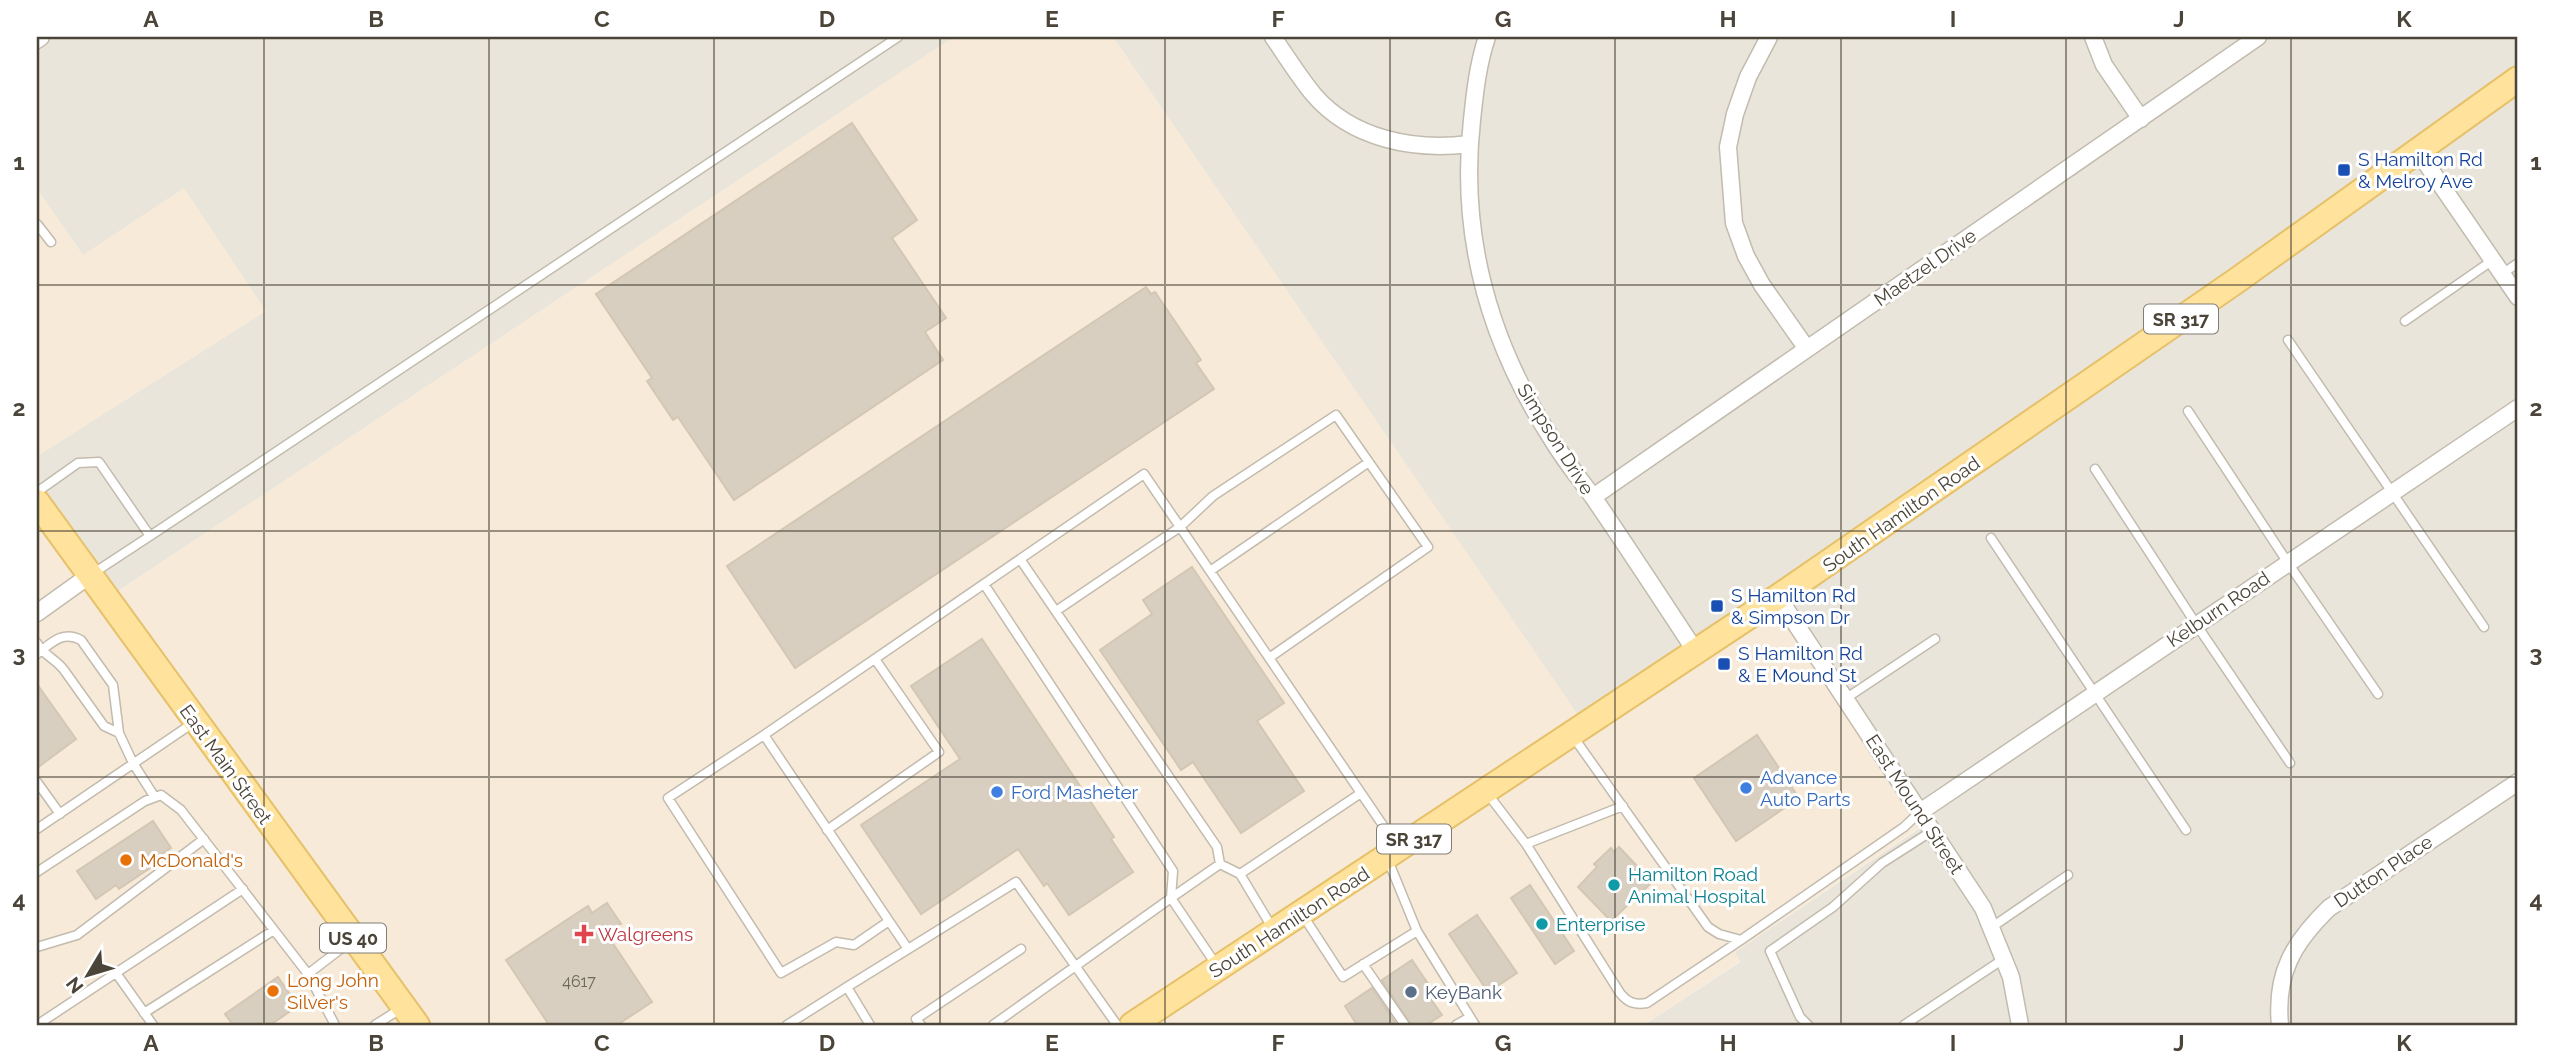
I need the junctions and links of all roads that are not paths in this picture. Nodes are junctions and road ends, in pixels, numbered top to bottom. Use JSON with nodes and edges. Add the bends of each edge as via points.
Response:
{"nodes":[{"id":1,"x":898,"y":37,"type":"edge"},
{"id":2,"x":1273,"y":37,"type":"edge"},
{"id":3,"x":1487,"y":37,"type":"edge"},
{"id":4,"x":1769,"y":37,"type":"edge"},
{"id":5,"x":2093,"y":37,"type":"edge"},
{"id":6,"x":2258,"y":37,"type":"edge"},
{"id":7,"x":2518,"y":79,"type":"edge"},
{"id":8,"x":2141,"y":119,"type":"junction"},
{"id":9,"x":1469,"y":144,"type":"junction"},
{"id":10,"x":2417,"y":150,"type":"junction"},
{"id":11,"x":37,"y":224,"type":"edge"},
{"id":12,"x":51,"y":242,"type":"dead end"},
{"id":13,"x":2493,"y":260,"type":"junction"},
{"id":14,"x":2518,"y":263,"type":"edge"},
{"id":15,"x":2502,"y":274,"type":"junction"},
{"id":16,"x":2518,"y":297,"type":"edge"},
{"id":17,"x":2405,"y":321,"type":"dead end"},
{"id":18,"x":2288,"y":340,"type":"dead end"},
{"id":19,"x":1807,"y":349,"type":"junction"},
{"id":20,"x":2518,"y":408,"type":"edge"},
{"id":21,"x":2189,"y":411,"type":"dead end"},
{"id":22,"x":1369,"y":462,"type":"junction"},
{"id":23,"x":2095,"y":469,"type":"dead end"},
{"id":24,"x":37,"y":492,"type":"edge"},
{"id":25,"x":2392,"y":492,"type":"junction"},
{"id":26,"x":1593,"y":497,"type":"junction"},
{"id":27,"x":37,"y":502,"type":"edge"},
{"id":28,"x":1180,"y":527,"type":"junction"},
{"id":29,"x":150,"y":536,"type":"junction"},
{"id":30,"x":1991,"y":538,"type":"dead end"},
{"id":31,"x":1020,"y":559,"type":"junction"},
{"id":32,"x":2288,"y":563,"type":"junction"},
{"id":33,"x":1210,"y":571,"type":"junction"},
{"id":34,"x":90,"y":575,"type":"junction"},
{"id":35,"x":984,"y":584,"type":"junction"},
{"id":36,"x":1779,"y":597,"type":"junction"},
{"id":37,"x":1056,"y":611,"type":"junction"},
{"id":38,"x":37,"y":613,"type":"edge"},
{"id":39,"x":2196,"y":624,"type":"junction"},
{"id":40,"x":2484,"y":627,"type":"dead end"},
{"id":41,"x":1935,"y":639,"type":"dead end"},
{"id":42,"x":38,"y":649,"type":"edge"},
{"id":43,"x":1696,"y":652,"type":"junction"},
{"id":44,"x":1269,"y":658,"type":"junction"},
{"id":45,"x":875,"y":659,"type":"junction"},
{"id":46,"x":2095,"y":692,"type":"junction"},
{"id":47,"x":2378,"y":694,"type":"dead end"},
{"id":48,"x":1845,"y":699,"type":"junction"},
{"id":49,"x":195,"y":721,"type":"junction"},
{"id":50,"x":119,"y":733,"type":"junction"},
{"id":51,"x":1572,"y":734,"type":"junction"},
{"id":52,"x":764,"y":735,"type":"junction"},
{"id":53,"x":133,"y":763,"type":"junction"},
{"id":54,"x":2290,"y":763,"type":"dead end"},
{"id":55,"x":37,"y":782,"type":"edge"},
{"id":56,"x":2518,"y":782,"type":"edge"},
{"id":57,"x":1486,"y":791,"type":"junction"},
{"id":58,"x":1361,"y":793,"type":"junction"},
{"id":59,"x":154,"y":796,"type":"junction"},
{"id":60,"x":1623,"y":806,"type":"junction"},
{"id":61,"x":1920,"y":813,"type":"junction"},
{"id":62,"x":60,"y":814,"type":"junction"},
{"id":63,"x":37,"y":830,"type":"edge"},
{"id":64,"x":827,"y":830,"type":"junction"},
{"id":65,"x":2186,"y":830,"type":"dead end"},
{"id":66,"x":1932,"y":831,"type":"junction"},
{"id":67,"x":204,"y":839,"type":"junction"},
{"id":68,"x":1526,"y":844,"type":"junction"},
{"id":69,"x":1393,"y":853,"type":"junction"},
{"id":70,"x":1220,"y":864,"type":"junction"},
{"id":71,"x":37,"y":872,"type":"edge"},
{"id":72,"x":1240,"y":874,"type":"junction"},
{"id":73,"x":2068,"y":875,"type":"dead end"},
{"id":74,"x":243,"y":889,"type":"junction"},
{"id":75,"x":1171,"y":898,"type":"junction"},
{"id":76,"x":1301,"y":914,"type":"junction"},
{"id":77,"x":889,"y":921,"type":"junction"},
{"id":78,"x":1992,"y":928,"type":"junction"},
{"id":79,"x":274,"y":930,"type":"junction"},
{"id":80,"x":1417,"y":931,"type":"junction"},
{"id":81,"x":1274,"y":932,"type":"junction"},
{"id":82,"x":354,"y":940,"type":"junction"},
{"id":83,"x":1741,"y":940,"type":"junction"},
{"id":84,"x":37,"y":947,"type":"edge"},
{"id":85,"x":908,"y":949,"type":"junction"},
{"id":86,"x":1021,"y":949,"type":"dead end"},
{"id":87,"x":2005,"y":958,"type":"junction"},
{"id":88,"x":1363,"y":964,"type":"junction"},
{"id":89,"x":1076,"y":967,"type":"junction"},
{"id":90,"x":1219,"y":968,"type":"junction"},
{"id":91,"x":116,"y":973,"type":"junction"},
{"id":92,"x":308,"y":974,"type":"junction"},
{"id":93,"x":847,"y":987,"type":"junction"},
{"id":94,"x":144,"y":1013,"type":"junction"},
{"id":95,"x":410,"y":1016,"type":"edge"},
{"id":96,"x":1470,"y":1017,"type":"junction"},
{"id":97,"x":37,"y":1025,"type":"edge"},
{"id":98,"x":153,"y":1025,"type":"edge"},
{"id":99,"x":335,"y":1025,"type":"edge"},
{"id":100,"x":375,"y":1025,"type":"edge"},
{"id":101,"x":787,"y":1025,"type":"edge"},
{"id":102,"x":870,"y":1025,"type":"edge"},
{"id":103,"x":921,"y":1025,"type":"edge"},
{"id":104,"x":993,"y":1025,"type":"edge"},
{"id":105,"x":1117,"y":1025,"type":"edge"},
{"id":106,"x":1132,"y":1025,"type":"edge"},
{"id":107,"x":1405,"y":1025,"type":"edge"},
{"id":108,"x":1456,"y":1025,"type":"edge"},
{"id":109,"x":1475,"y":1025,"type":"edge"},
{"id":110,"x":1808,"y":1025,"type":"edge"},
{"id":111,"x":1904,"y":1025,"type":"edge"},
{"id":112,"x":2020,"y":1025,"type":"edge"},
{"id":113,"x":2280,"y":1025,"type":"edge"}],
"edges":[{"from":1,"to":29,"type":"lane"},
{"from":2,"to":9,"type":"street","via":[[1315,96],[1350,125],[1408,145],[1442,148]]},
{"from":3,"to":9,"type":"street","name":"Simpson Drive","via":[[1478,62]]},
{"from":4,"to":19,"type":"street","via":[[1739,102],[1728,147],[1734,223],[1762,285]]},
{"from":5,"to":8,"type":"street","via":[[2105,65]]},
{"from":6,"to":8,"type":"street","name":"Maetzel Drive"},
{"from":7,"to":10,"type":"main road","name":"South Hamilton Road","number":"SR 317"},
{"from":8,"to":19,"type":"street","name":"Maetzel Drive"},
{"from":9,"to":26,"type":"street","name":"Simpson Drive","via":[[1468,198],[1474,251],[1491,313],[1520,383]]},
{"from":10,"to":13,"type":"street"},
{"from":10,"to":36,"type":"main road","name":"South Hamilton Road","number":"SR 317"},
{"from":11,"to":12,"type":"lane"},
{"from":13,"to":15,"type":"street"},
{"from":13,"to":17,"type":"lane"},
{"from":14,"to":15,"type":"lane"},
{"from":15,"to":16,"type":"street"},
{"from":18,"to":25,"type":"lane"},
{"from":19,"to":26,"type":"street","name":"Maetzel Drive"},
{"from":20,"to":25,"type":"street","name":"Kelburn Road"},
{"from":21,"to":32,"type":"lane"},
{"from":22,"to":28,"type":"lane","via":[[1336,415],[1213,496]]},
{"from":22,"to":33,"type":"lane"},
{"from":22,"to":44,"type":"lane","via":[[1428,547]]},
{"from":23,"to":39,"type":"lane"},
{"from":24,"to":29,"type":"lane","via":[[78,463],[99,463]]},
{"from":25,"to":32,"type":"street","name":"Kelburn Road"},
{"from":25,"to":40,"type":"lane"},
{"from":26,"to":43,"type":"street","name":"Simpson Drive"},
{"from":27,"to":34,"type":"main road","name":"East Main Street","number":"US 40"},
{"from":28,"to":31,"type":"lane","via":[[1144,474]]},
{"from":28,"to":33,"type":"lane"},
{"from":28,"to":37,"type":"lane"},
{"from":29,"to":34,"type":"lane"},
{"from":30,"to":46,"type":"lane"},
{"from":31,"to":35,"type":"lane"},
{"from":31,"to":37,"type":"lane"},
{"from":32,"to":39,"type":"street","name":"Kelburn Road"},
{"from":32,"to":47,"type":"lane"},
{"from":33,"to":44,"type":"lane"},
{"from":34,"to":38,"type":"street"},
{"from":34,"to":49,"type":"main road","name":"East Main Street","number":"US 40"},
{"from":35,"to":45,"type":"lane"},
{"from":35,"to":75,"type":"lane","via":[[1173,872]]},
{"from":36,"to":43,"type":"main road","name":"South Hamilton Road","number":"SR 317"},
{"from":36,"to":48,"type":"street","name":"East Mound Street"},
{"from":37,"to":70,"type":"lane","via":[[1217,847]]},
{"from":39,"to":46,"type":"street","name":"Kelburn Road"},
{"from":39,"to":54,"type":"lane"},
{"from":41,"to":48,"type":"lane"},
{"from":42,"to":50,"type":"lane","via":[[57,661],[104,726]]},
{"from":42,"to":50,"type":"lane","via":[[65,636],[81,640],[113,685]]},
{"from":43,"to":51,"type":"main road","name":"South Hamilton Road","number":"SR 317"},
{"from":44,"to":58,"type":"lane"},
{"from":45,"to":52,"type":"lane"},
{"from":45,"to":64,"type":"lane","via":[[939,752]]},
{"from":46,"to":61,"type":"street","name":"Kelburn Road"},
{"from":46,"to":65,"type":"lane"},
{"from":48,"to":61,"type":"street","name":"East Mound Street"},
{"from":49,"to":53,"type":"lane"},
{"from":49,"to":82,"type":"main road","name":"East Main Street","number":"US 40"},
{"from":50,"to":53,"type":"lane"},
{"from":51,"to":57,"type":"main road","name":"South Hamilton Road","number":"SR 317"},
{"from":51,"to":60,"type":"lane"},
{"from":52,"to":64,"type":"lane"},
{"from":52,"to":77,"type":"lane","via":[[668,799],[781,973],[836,942],[854,945]]},
{"from":53,"to":59,"type":"lane"},
{"from":53,"to":62,"type":"lane"},
{"from":55,"to":62,"type":"lane"},
{"from":56,"to":113,"type":"street","name":"Dutton Place","via":[[2329,908],[2296,943],[2286,964]]},
{"from":57,"to":68,"type":"lane"},
{"from":57,"to":69,"type":"main road","name":"South Hamilton Road","number":"SR 317"},
{"from":58,"to":69,"type":"lane"},
{"from":58,"to":72,"type":"lane"},
{"from":59,"to":67,"type":"lane","via":[[161,795],[181,810]]},
{"from":59,"to":71,"type":"lane"},
{"from":60,"to":68,"type":"lane"},
{"from":60,"to":83,"type":"lane","via":[[1708,927]]},
{"from":61,"to":66,"type":"street","name":"East Mound Street"},
{"from":61,"to":83,"type":"lane"},
{"from":62,"to":63,"type":"lane"},
{"from":64,"to":77,"type":"lane"},
{"from":66,"to":78,"type":"street","name":"East Mound Street"},
{"from":66,"to":110,"type":"lane","via":[[1882,863],[1833,907],[1770,951]]},
{"from":67,"to":74,"type":"lane"},
{"from":67,"to":84,"type":"lane","via":[[76,934]]},
{"from":68,"to":83,"type":"lane","via":[[1620,993],[1632,1003],[1647,1003]]},
{"from":69,"to":76,"type":"main road","name":"South Hamilton Road","number":"SR 317"},
{"from":69,"to":80,"type":"lane"},
{"from":70,"to":72,"type":"lane"},
{"from":70,"to":75,"type":"lane"},
{"from":72,"to":81,"type":"lane"},
{"from":73,"to":78,"type":"lane"},
{"from":74,"to":79,"type":"lane"},
{"from":74,"to":91,"type":"lane"},
{"from":75,"to":89,"type":"lane"},
{"from":75,"to":90,"type":"lane"},
{"from":76,"to":81,"type":"main road","name":"South Hamilton Road","number":"SR 317"},
{"from":76,"to":88,"type":"lane","via":[[1343,977]]},
{"from":77,"to":85,"type":"lane"},
{"from":78,"to":87,"type":"street","name":"East Mound Street"},
{"from":79,"to":92,"type":"lane"},
{"from":79,"to":94,"type":"lane"},
{"from":80,"to":88,"type":"lane"},
{"from":80,"to":96,"type":"lane"},
{"from":81,"to":90,"type":"main road","name":"South Hamilton Road","number":"SR 317"},
{"from":82,"to":92,"type":"lane"},
{"from":82,"to":95,"type":"main road","name":"East Main Street","number":"US 40"},
{"from":85,"to":89,"type":"lane","via":[[1016,882]]},
{"from":85,"to":93,"type":"lane"},
{"from":86,"to":103,"type":"lane","via":[[916,1019]]},
{"from":87,"to":111,"type":"lane"},
{"from":87,"to":112,"type":"street","name":"East Mound Street"},
{"from":88,"to":107,"type":"lane"},
{"from":89,"to":104,"type":"lane"},
{"from":89,"to":105,"type":"lane"},
{"from":90,"to":106,"type":"main road","name":"South Hamilton Road","number":"SR 317"},
{"from":91,"to":94,"type":"lane"},
{"from":91,"to":97,"type":"lane"},
{"from":92,"to":99,"type":"lane"},
{"from":93,"to":101,"type":"lane"},
{"from":93,"to":102,"type":"lane"},
{"from":94,"to":98,"type":"lane"},
{"from":95,"to":100,"type":"lane"},
{"from":96,"to":108,"type":"lane"},
{"from":96,"to":109,"type":"lane"}]}
